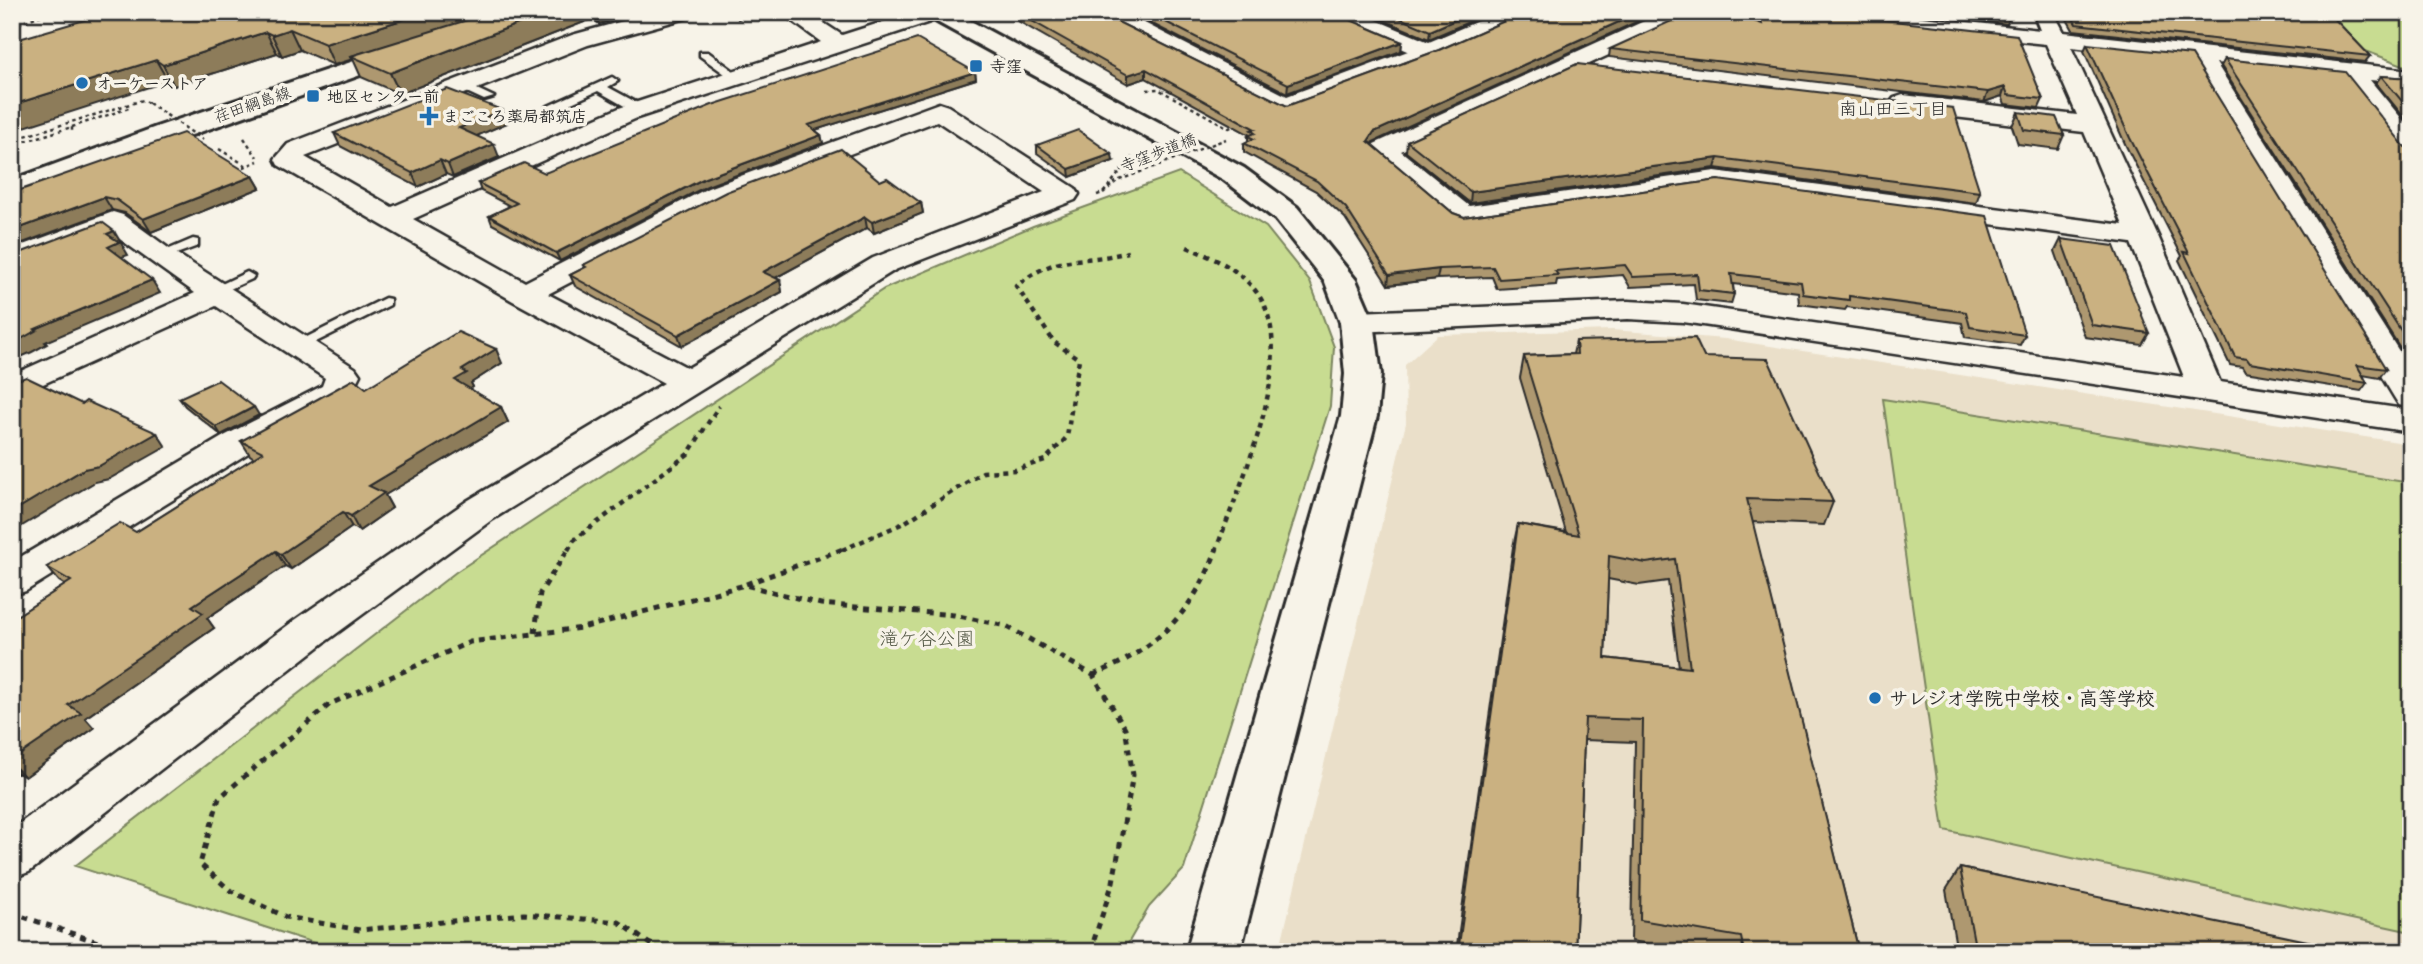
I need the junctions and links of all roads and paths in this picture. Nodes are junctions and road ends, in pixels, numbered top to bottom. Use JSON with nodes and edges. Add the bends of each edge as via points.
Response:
{"nodes":[{"id":1,"x":49,"y":12,"type":"edge"},
{"id":2,"x":682,"y":12,"type":"edge"},
{"id":3,"x":762,"y":12,"type":"edge"},
{"id":4,"x":791,"y":12,"type":"edge"},
{"id":5,"x":936,"y":12,"type":"edge"},
{"id":6,"x":1105,"y":12,"type":"edge"},
{"id":7,"x":1337,"y":12,"type":"edge"},
{"id":8,"x":1518,"y":12,"type":"edge"},
{"id":9,"x":1683,"y":12,"type":"edge"},
{"id":10,"x":1812,"y":12,"type":"edge"},
{"id":11,"x":737,"y":19,"type":"dead end"},
{"id":12,"x":2049,"y":25,"type":"edge"},
{"id":13,"x":12,"y":26,"type":"edge"},
{"id":14,"x":838,"y":43,"type":"junction"},
{"id":15,"x":1429,"y":51,"type":"junction"},
{"id":16,"x":2198,"y":53,"type":"junction"},
{"id":17,"x":704,"y":54,"type":"dead end"},
{"id":18,"x":2349,"y":70,"type":"junction"},
{"id":19,"x":736,"y":77,"type":"junction"},
{"id":20,"x":2411,"y":77,"type":"edge"},
{"id":21,"x":612,"y":81,"type":"dead end"},
{"id":22,"x":460,"y":85,"type":"junction"},
{"id":23,"x":599,"y":87,"type":"junction"},
{"id":24,"x":1136,"y":91,"type":"dead end"},
{"id":25,"x":488,"y":97,"type":"dead end"},
{"id":26,"x":1875,"y":99,"type":"edge"},
{"id":27,"x":147,"y":103,"type":"junction"},
{"id":28,"x":1286,"y":105,"type":"junction"},
{"id":29,"x":552,"y":107,"type":"dead end"},
{"id":30,"x":639,"y":109,"type":"junction"},
{"id":31,"x":2094,"y":125,"type":"junction"},
{"id":32,"x":1226,"y":139,"type":"dead end"},
{"id":33,"x":204,"y":141,"type":"dead end"},
{"id":34,"x":12,"y":143,"type":"edge"},
{"id":35,"x":306,"y":145,"type":"junction"},
{"id":36,"x":216,"y":147,"type":"dead end"},
{"id":37,"x":2411,"y":147,"type":"edge"},
{"id":38,"x":1136,"y":152,"type":"dead end"},
{"id":39,"x":247,"y":166,"type":"junction"},
{"id":40,"x":12,"y":168,"type":"edge"},
{"id":41,"x":235,"y":171,"type":"edge"},
{"id":42,"x":12,"y":190,"type":"edge"},
{"id":43,"x":391,"y":218,"type":"junction"},
{"id":44,"x":2143,"y":236,"type":"junction"},
{"id":45,"x":193,"y":243,"type":"dead end"},
{"id":46,"x":1187,"y":247,"type":"dead end"},
{"id":47,"x":1128,"y":252,"type":"dead end"},
{"id":48,"x":160,"y":256,"type":"junction"},
{"id":49,"x":12,"y":260,"type":"edge"},
{"id":50,"x":227,"y":287,"type":"junction"},
{"id":51,"x":524,"y":294,"type":"junction"},
{"id":52,"x":386,"y":302,"type":"dead end"},
{"id":53,"x":1357,"y":322,"type":"junction"},
{"id":54,"x":299,"y":345,"type":"junction"},
{"id":55,"x":12,"y":388,"type":"edge"},
{"id":56,"x":2206,"y":389,"type":"junction"},
{"id":57,"x":705,"y":393,"type":"junction"},
{"id":58,"x":2411,"y":397,"type":"edge"},
{"id":59,"x":2411,"y":421,"type":"edge"},
{"id":60,"x":12,"y":581,"type":"edge"},
{"id":61,"x":745,"y":584,"type":"junction"},
{"id":62,"x":535,"y":633,"type":"junction"},
{"id":63,"x":1093,"y":675,"type":"junction"},
{"id":64,"x":12,"y":857,"type":"edge"},
{"id":65,"x":12,"y":913,"type":"edge"},
{"id":66,"x":127,"y":952,"type":"edge"},
{"id":67,"x":661,"y":952,"type":"edge"},
{"id":68,"x":1090,"y":952,"type":"edge"},
{"id":69,"x":1213,"y":952,"type":"edge"}],
"edges":[{"from":1,"to":13,"type":"path"},
{"from":2,"to":22,"type":"street","via":[[580,40]]},
{"from":3,"to":11,"type":"path"},
{"from":4,"to":14,"type":"street"},
{"from":5,"to":14,"type":"street"},
{"from":5,"to":53,"type":"street","via":[[1234,174],[1286,213],[1340,280]]},
{"from":6,"to":28,"type":"street"},
{"from":7,"to":15,"type":"street"},
{"from":8,"to":15,"type":"street"},
{"from":9,"to":44,"type":"street","via":[[1606,53],[1383,150],[1463,215],[1714,179]]},
{"from":10,"to":12,"type":"street"},
{"from":12,"to":16,"type":"street"},
{"from":12,"to":31,"type":"street"},
{"from":14,"to":19,"type":"street"},
{"from":15,"to":28,"type":"street"},
{"from":16,"to":18,"type":"street"},
{"from":16,"to":58,"type":"street"},
{"from":17,"to":19,"type":"lane"},
{"from":18,"to":20,"type":"street"},
{"from":18,"to":37,"type":"street"},
{"from":19,"to":30,"type":"street"},
{"from":21,"to":23,"type":"lane"},
{"from":22,"to":25,"type":"lane"},
{"from":22,"to":35,"type":"street"},
{"from":23,"to":29,"type":"lane"},
{"from":23,"to":30,"type":"lane"},
{"from":24,"to":28,"type":"path","via":[[1158,89],[1229,128]]},
{"from":26,"to":31,"type":"street"},
{"from":27,"to":33,"type":"path","bridge":true},
{"from":27,"to":34,"type":"path"},
{"from":27,"to":34,"type":"path","via":[[72,129]]},
{"from":30,"to":43,"type":"street"},
{"from":31,"to":44,"type":"street"},
{"from":32,"to":38,"type":"path","name":"寺窪歩道橋","bridge":true,"via":[[1117,181],[1103,193]]},
{"from":35,"to":39,"type":"path"},
{"from":35,"to":43,"type":"street","via":[[288,159]]},
{"from":36,"to":39,"type":"path"},
{"from":39,"to":41,"type":"path"},
{"from":40,"to":42,"type":"street","name":"荏田綱島線","via":[[128,125],[422,36]]},
{"from":43,"to":51,"type":"street"},
{"from":44,"to":56,"type":"street"},
{"from":45,"to":48,"type":"lane"},
{"from":46,"to":63,"type":"path","via":[[1228,263],[1270,314],[1268,406],[1209,569],[1188,609],[1110,670]]},
{"from":47,"to":61,"type":"path","via":[[1055,260],[1035,269],[1016,286],[1054,342],[1079,359],[1067,437],[1045,460],[1015,470],[983,472],[904,523],[828,556]]},
{"from":48,"to":49,"type":"street","via":[[113,221]]},
{"from":48,"to":50,"type":"street"},
{"from":50,"to":54,"type":"street"},
{"from":50,"to":55,"type":"street"},
{"from":51,"to":57,"type":"street"},
{"from":51,"to":57,"type":"street","via":[[718,194],[939,111],[1065,194],[884,264]]},
{"from":52,"to":54,"type":"lane"},
{"from":53,"to":56,"type":"street","via":[[1628,310],[1683,313]]},
{"from":53,"to":69,"type":"street","via":[[1363,374],[1359,416]]},
{"from":54,"to":60,"type":"street","via":[[343,375],[336,391],[237,444]]},
{"from":56,"to":59,"type":"street"},
{"from":57,"to":62,"type":"path","via":[[688,454],[574,540],[540,593]]},
{"from":57,"to":64,"type":"street","via":[[480,510],[310,631]]},
{"from":61,"to":62,"type":"path","via":[[582,628]]},
{"from":61,"to":63,"type":"path","via":[[821,604],[954,615],[1006,626]]},
{"from":62,"to":67,"type":"path","via":[[470,642],[330,704],[219,798],[200,864],[231,891],[286,917],[360,930],[524,914],[620,922]]},
{"from":63,"to":68,"type":"path","via":[[1125,728],[1133,775],[1113,882]]},
{"from":65,"to":66,"type":"path"}]}
